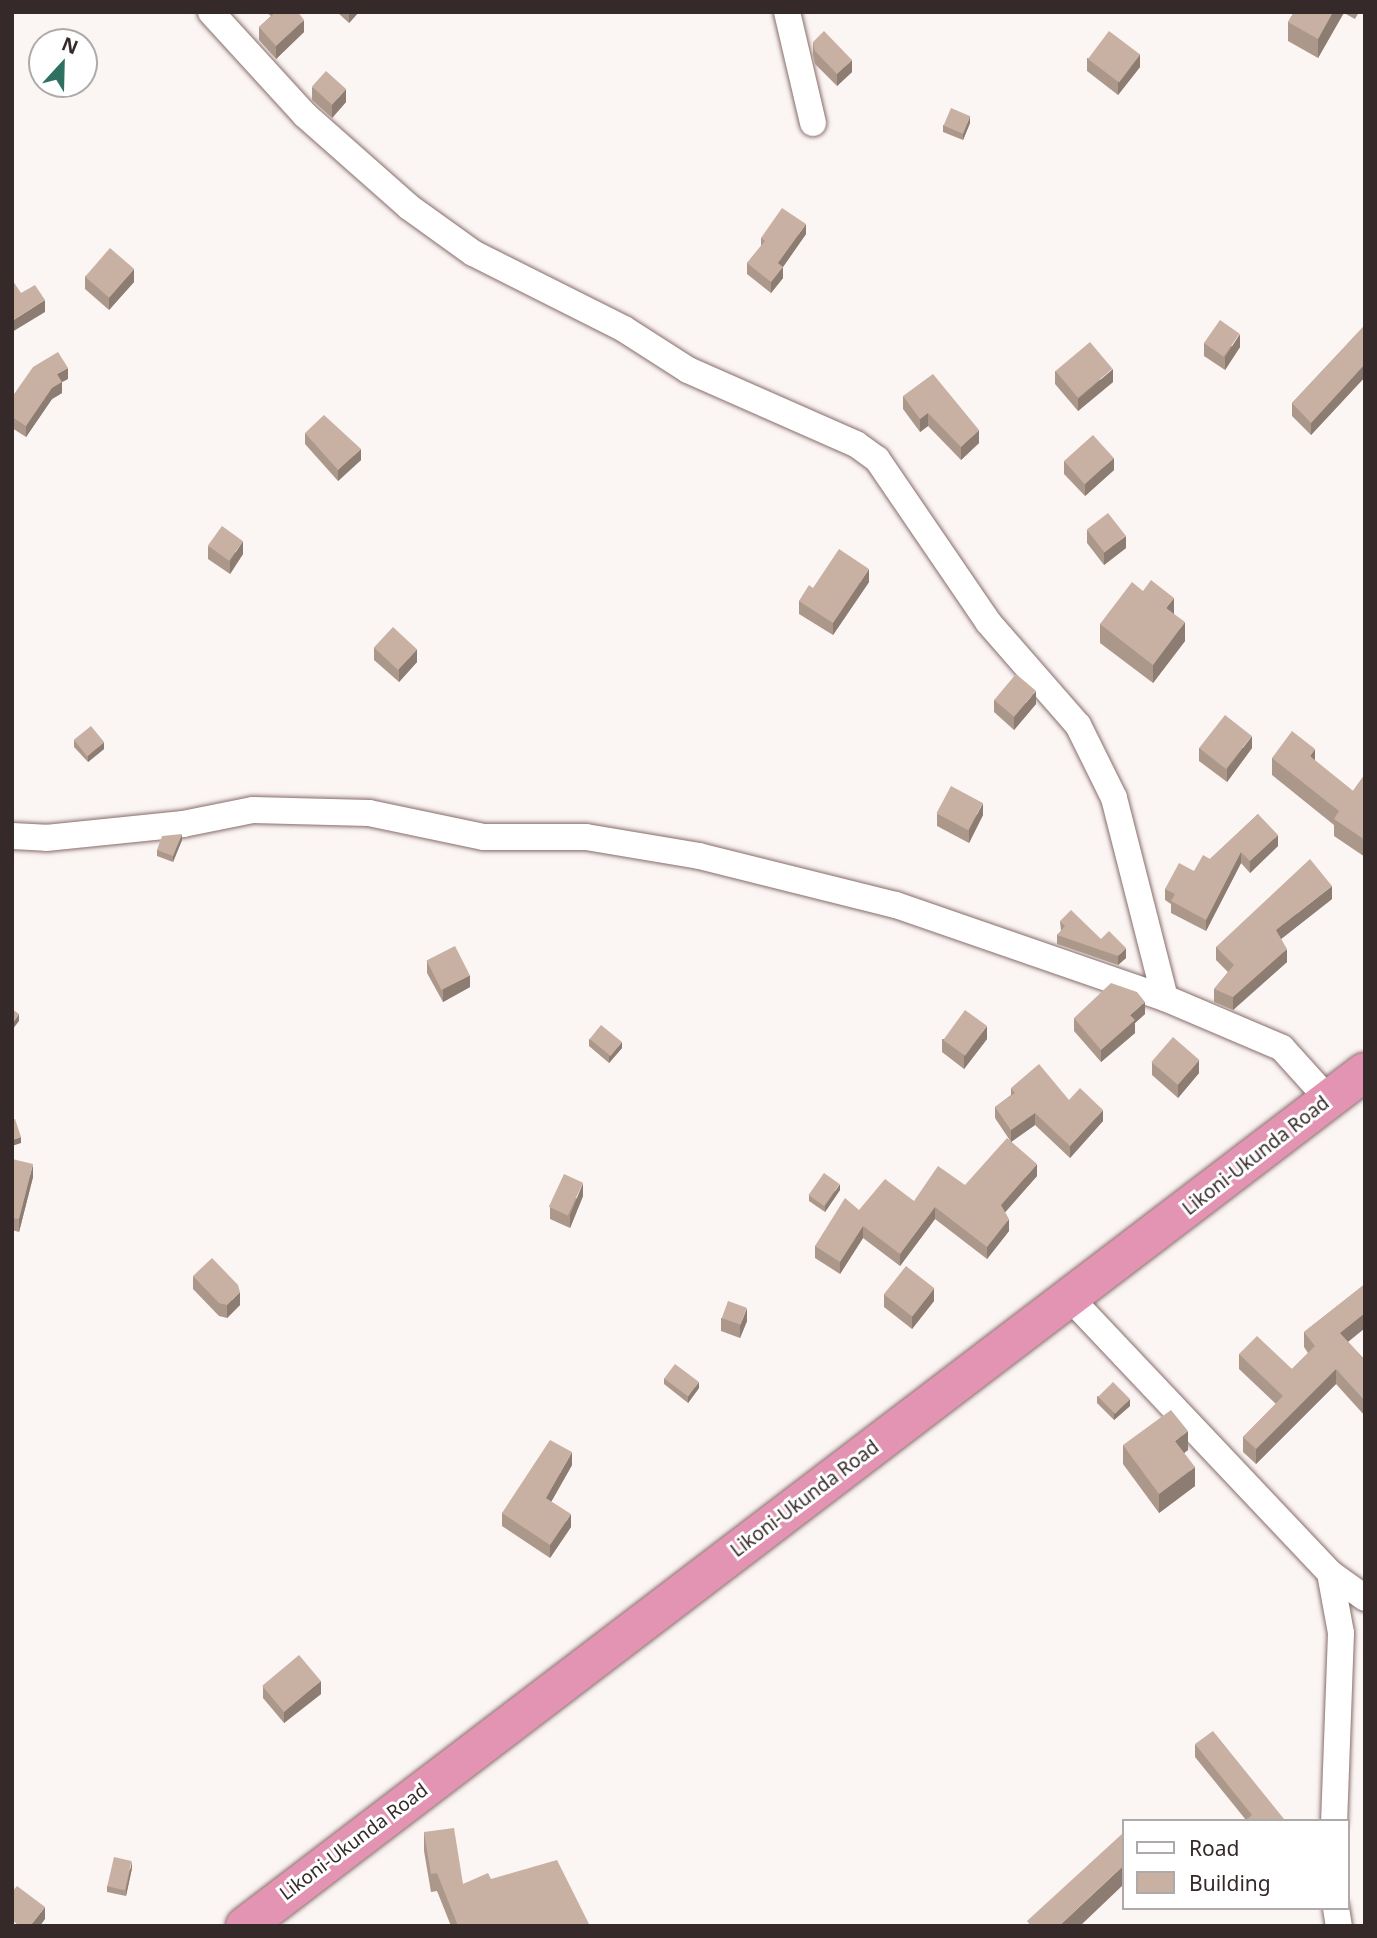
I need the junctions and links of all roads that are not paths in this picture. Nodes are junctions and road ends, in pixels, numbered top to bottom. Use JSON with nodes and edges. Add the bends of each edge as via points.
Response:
{"nodes":[{"id":1,"x":211,"y":12,"type":"edge"},
{"id":2,"x":787,"y":12,"type":"edge"},
{"id":3,"x":813,"y":123,"type":"dead end"},
{"id":4,"x":12,"y":836,"type":"edge"},
{"id":5,"x":1165,"y":998,"type":"junction"},
{"id":6,"x":1354,"y":1083,"type":"edge"},
{"id":7,"x":1071,"y":1299,"type":"junction"},
{"id":8,"x":1330,"y":1573,"type":"junction"},
{"id":9,"x":1365,"y":1598,"type":"edge"},
{"id":10,"x":1334,"y":1819,"type":"edge"},
{"id":11,"x":245,"y":1926,"type":"edge"}],
"edges":[{"from":1,"to":5,"type":"street","via":[[315,124],[409,207],[473,253],[624,330],[688,370],[843,438],[877,459],[988,622],[1078,725],[1114,798]]},
{"from":2,"to":3,"type":"street"},
{"from":4,"to":5,"type":"street","via":[[46,838],[183,824],[253,810],[369,813],[484,837],[586,837],[699,856],[896,905]]},
{"from":5,"to":6,"type":"street"},
{"from":6,"to":7,"type":"highway","name":"Likoni-Ukunda Road"},
{"from":7,"to":8,"type":"street"},
{"from":7,"to":11,"type":"highway","name":"Likoni-Ukunda Road"},
{"from":8,"to":9,"type":"street"},
{"from":8,"to":10,"type":"street","via":[[1340,1633]]}]}
